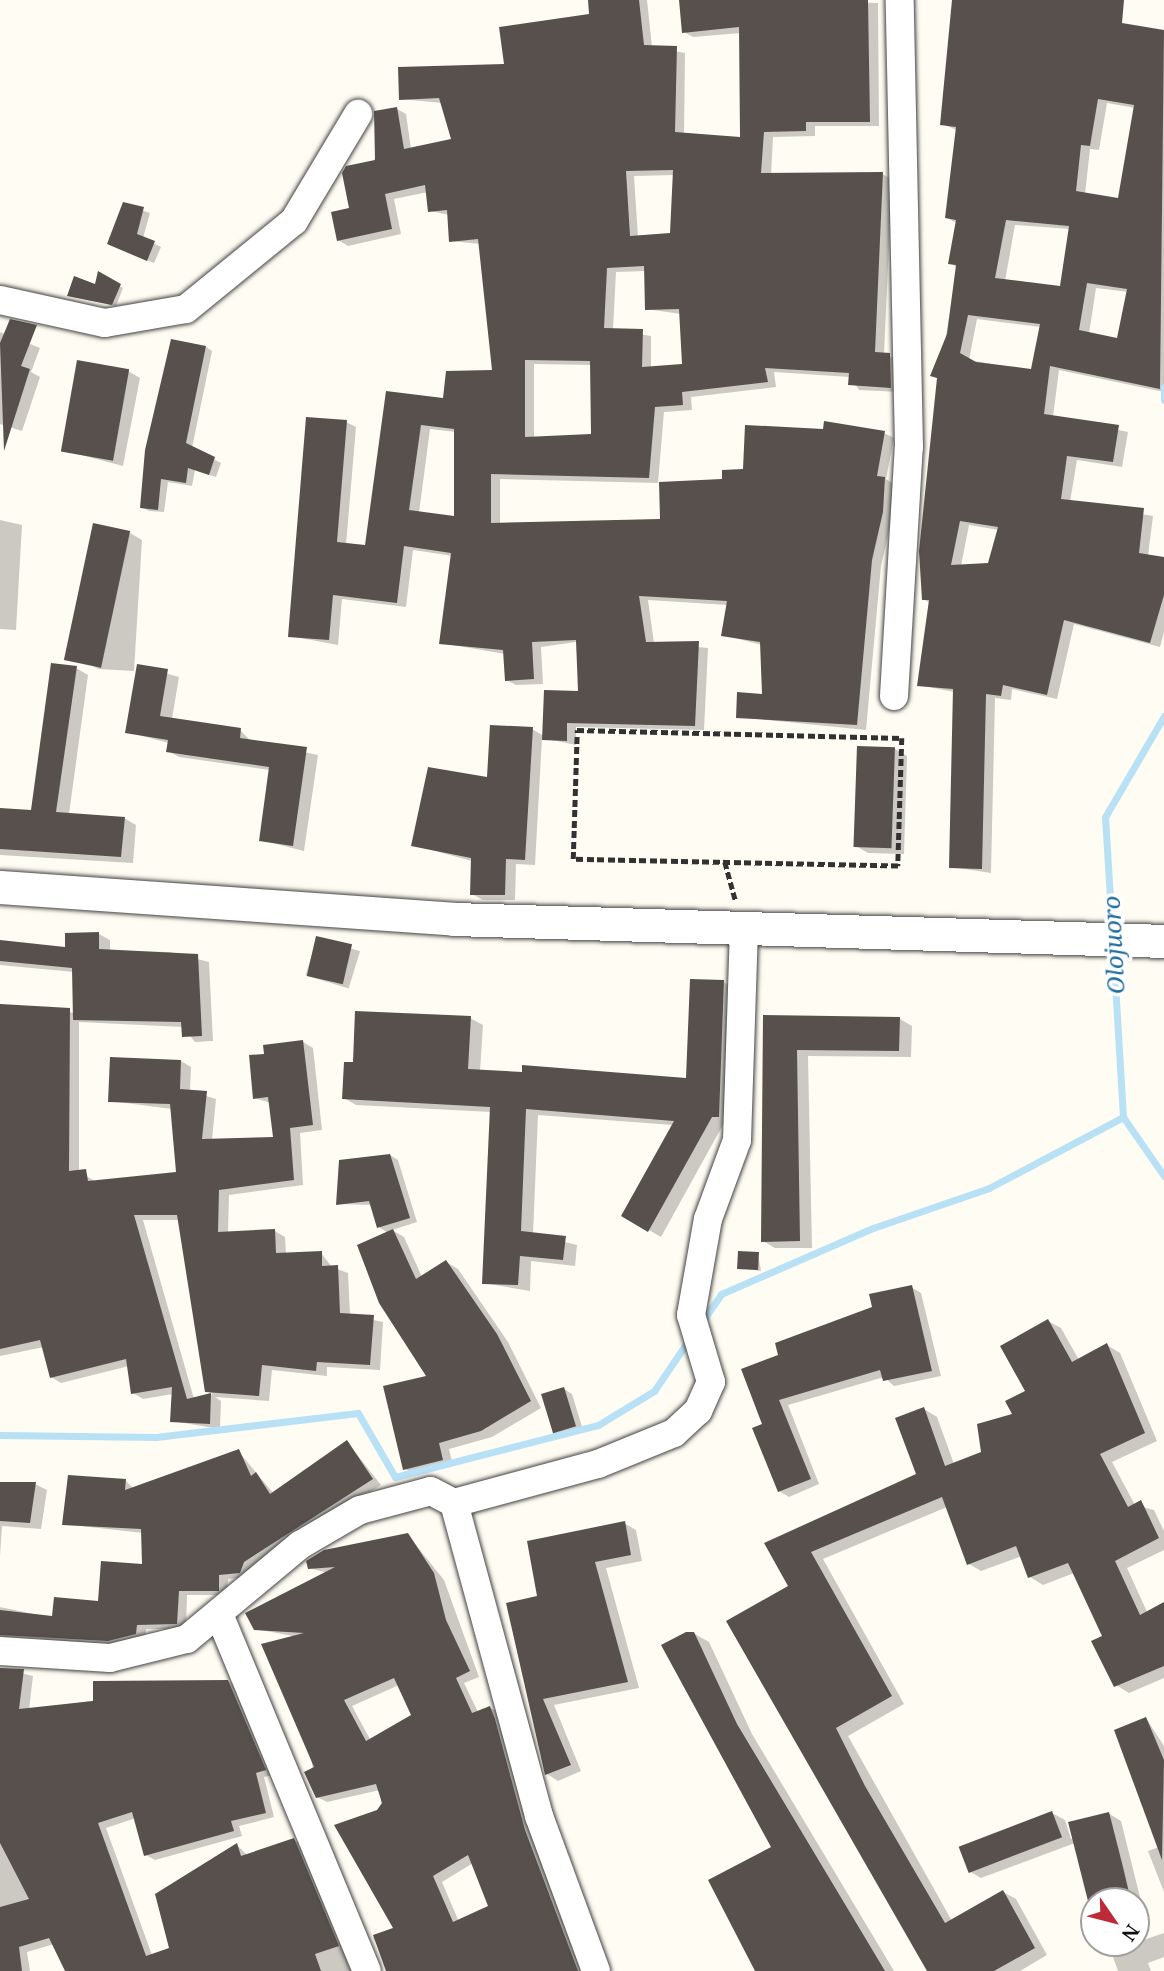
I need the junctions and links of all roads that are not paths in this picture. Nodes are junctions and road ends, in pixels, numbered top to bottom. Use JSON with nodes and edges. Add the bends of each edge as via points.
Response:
{"nodes":[{"id":1,"x":900,"y":0,"type":"edge"},
{"id":2,"x":358,"y":114,"type":"dead end"},
{"id":3,"x":0,"y":300,"type":"edge"},
{"id":4,"x":894,"y":696,"type":"dead end"},
{"id":5,"x":0,"y":887,"type":"edge"},
{"id":6,"x":744,"y":931,"type":"junction"},
{"id":7,"x":1155,"y":941,"type":"edge"},
{"id":8,"x":454,"y":1503,"type":"junction"},
{"id":9,"x":219,"y":1614,"type":"junction"},
{"id":10,"x":0,"y":1651,"type":"edge"},
{"id":11,"x":367,"y":1971,"type":"edge"},
{"id":12,"x":596,"y":1971,"type":"edge"}],
"edges":[{"from":1,"to":4,"type":"street","via":[[909,433]]},
{"from":2,"to":3,"type":"street","via":[[294,221],[186,309],[105,323]]},
{"from":5,"to":6,"type":"street"},
{"from":6,"to":7,"type":"street"},
{"from":6,"to":8,"type":"street","via":[[737,1140],[708,1219],[691,1315],[711,1382],[698,1411],[674,1433],[598,1464]]},
{"from":8,"to":9,"type":"street","via":[[431,1491],[360,1510],[300,1545]]},
{"from":8,"to":12,"type":"street","via":[[539,1816]]},
{"from":9,"to":10,"type":"street","via":[[187,1639],[110,1658]]},
{"from":9,"to":11,"type":"street"}]}
